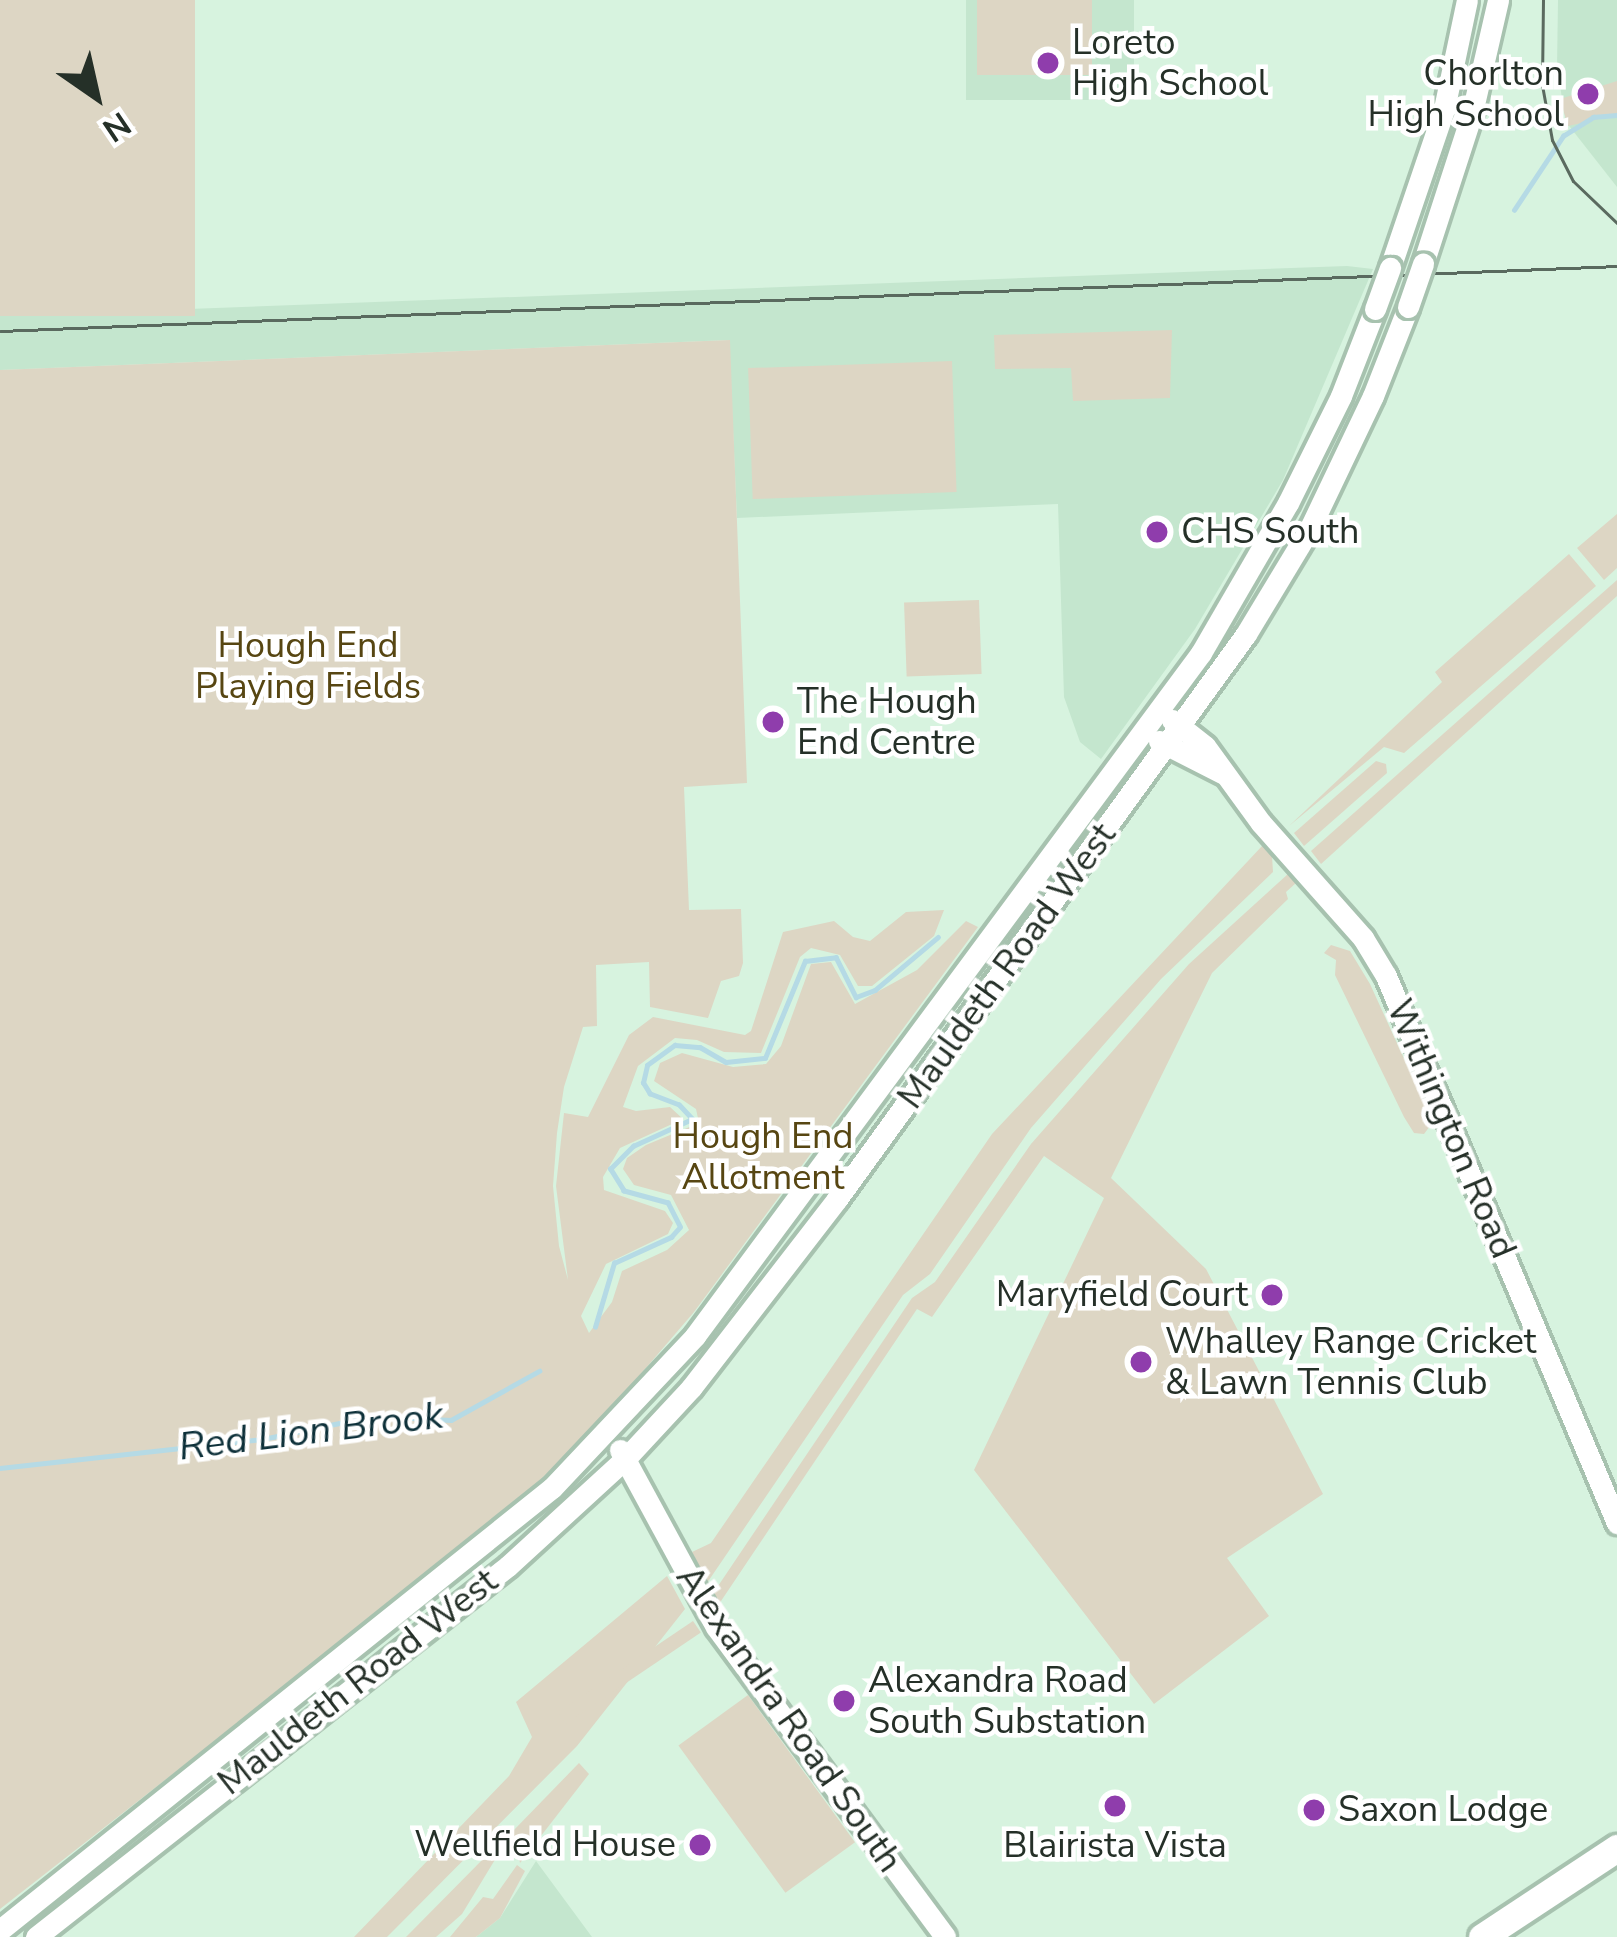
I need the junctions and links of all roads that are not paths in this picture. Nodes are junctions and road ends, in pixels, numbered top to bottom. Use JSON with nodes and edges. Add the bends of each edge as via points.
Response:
{"nodes":[{"id":1,"x":1467,"y":0,"type":"edge"},
{"id":2,"x":1498,"y":0,"type":"edge"},
{"id":3,"x":1158,"y":712,"type":"junction"},
{"id":4,"x":1181,"y":725,"type":"junction"},
{"id":5,"x":1142,"y":731,"type":"junction"},
{"id":6,"x":1167,"y":746,"type":"junction"},
{"id":7,"x":1223,"y":773,"type":"junction"},
{"id":8,"x":607,"y":1434,"type":"junction"},
{"id":9,"x":626,"y":1458,"type":"junction"},
{"id":10,"x":1617,"y":1523,"type":"edge"},
{"id":11,"x":1617,"y":1848,"type":"edge"},
{"id":12,"x":5,"y":1931,"type":"edge"},
{"id":13,"x":35,"y":1937,"type":"edge"},
{"id":14,"x":945,"y":1937,"type":"edge"},
{"id":15,"x":1482,"y":1937,"type":"edge"}],
"edges":[{"from":1,"to":3,"type":"street","name":"Mauldeth Road West","bridge":true,"via":[[1444,110],[1341,396],[1288,503]]},
{"from":2,"to":4,"type":"street","name":"Mauldeth Road West","bridge":true,"via":[[1472,113],[1373,396],[1310,528]]},
{"from":3,"to":4,"type":"street","name":"Withington Road"},
{"from":3,"to":5,"type":"street","name":"Mauldeth Road West"},
{"from":4,"to":6,"type":"street","name":"Mauldeth Road West"},
{"from":4,"to":7,"type":"street","name":"Withington Road"},
{"from":5,"to":6,"type":"street","name":"Withington Road"},
{"from":5,"to":8,"type":"street","name":"Mauldeth Road West","via":[[742,1276]]},
{"from":6,"to":7,"type":"street","name":"Withington Road"},
{"from":6,"to":9,"type":"street","name":"Mauldeth Road West","via":[[761,1302]]},
{"from":7,"to":10,"type":"street","name":"Withington Road","via":[[1386,976]]},
{"from":8,"to":9,"type":"street","name":"Alexandra Road South"},
{"from":8,"to":12,"type":"street","name":"Mauldeth Road West","via":[[434,1587]]},
{"from":9,"to":13,"type":"street","name":"Mauldeth Road West","via":[[508,1566]]},
{"from":9,"to":14,"type":"street","name":"Alexandra Road South","via":[[716,1627]]},
{"from":11,"to":15,"type":"highway"}]}
